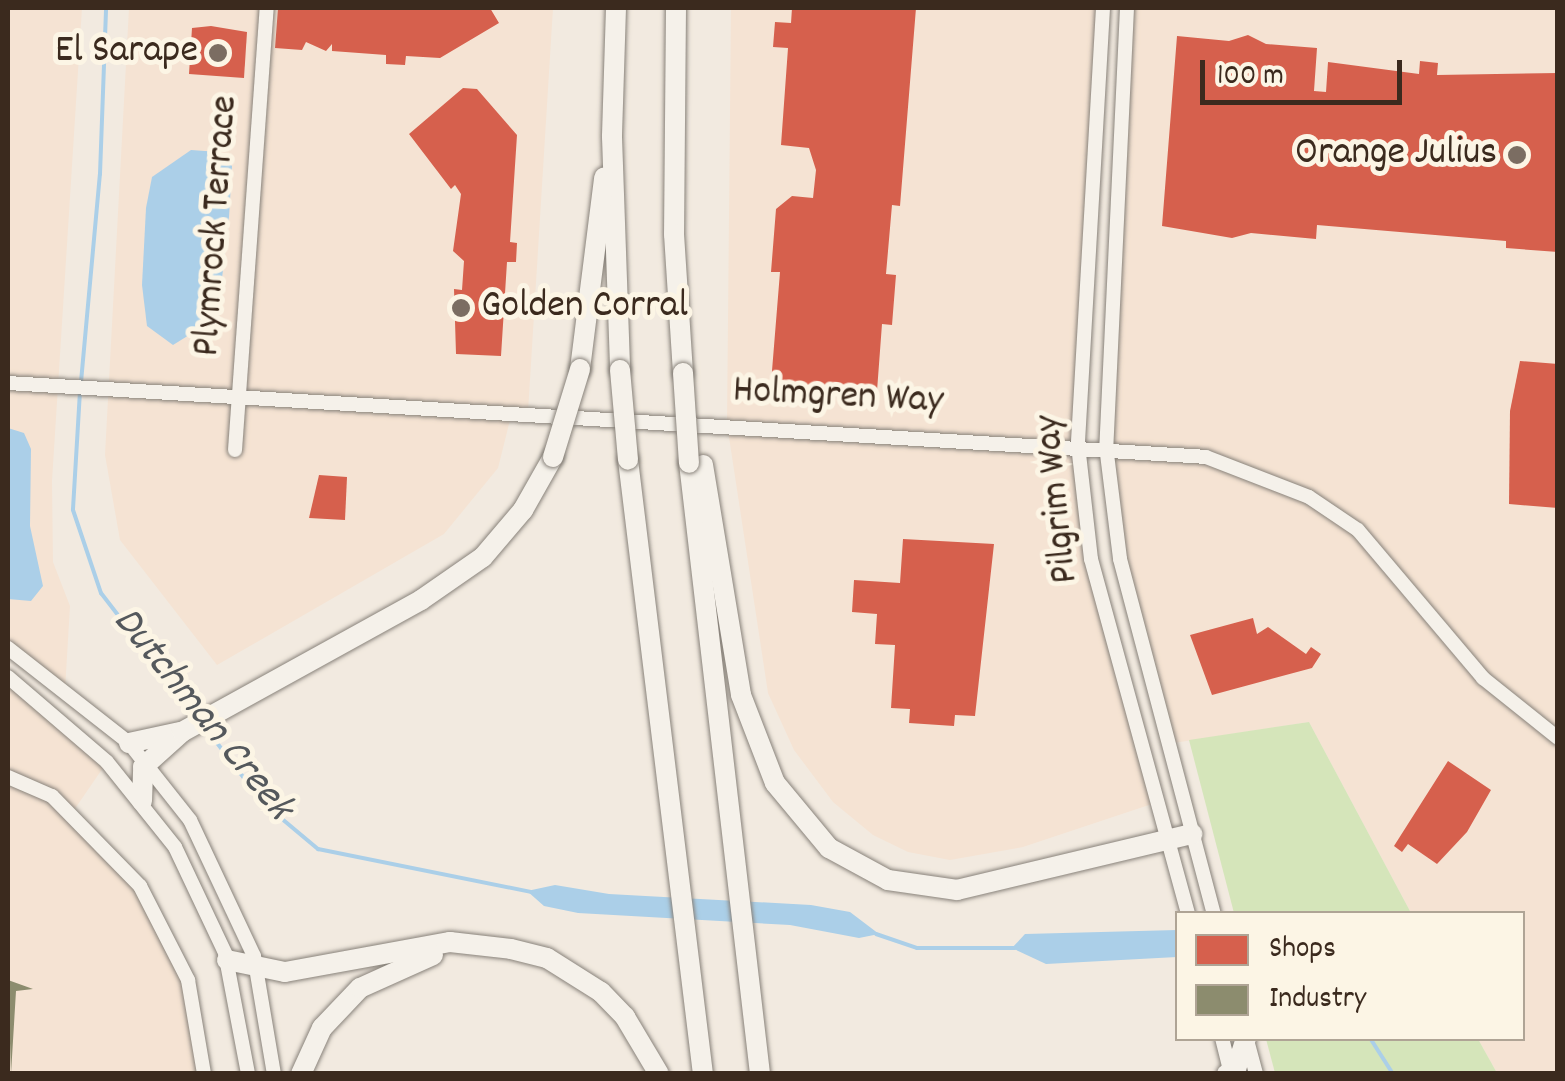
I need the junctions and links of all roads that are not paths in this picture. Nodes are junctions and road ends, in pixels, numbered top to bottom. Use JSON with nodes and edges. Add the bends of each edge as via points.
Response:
{"nodes":[{"id":1,"x":267,"y":8,"type":"edge"},
{"id":2,"x":616,"y":8,"type":"edge"},
{"id":3,"x":676,"y":8,"type":"edge"},
{"id":4,"x":1103,"y":8,"type":"edge"},
{"id":5,"x":1127,"y":8,"type":"edge"},
{"id":6,"x":612,"y":136,"type":"junction"},
{"id":7,"x":8,"y":383,"type":"edge"},
{"id":8,"x":238,"y":395,"type":"junction"},
{"id":9,"x":1078,"y":445,"type":"junction"},
{"id":10,"x":1106,"y":446,"type":"junction"},
{"id":11,"x":235,"y":450,"type":"dead end"},
{"id":12,"x":696,"y":464,"type":"junction"},
{"id":13,"x":8,"y":648,"type":"edge"},
{"id":14,"x":8,"y":678,"type":"edge"},
{"id":15,"x":182,"y":732,"type":"junction"},
{"id":16,"x":1558,"y":738,"type":"edge"},
{"id":17,"x":129,"y":743,"type":"junction"},
{"id":18,"x":146,"y":763,"type":"junction"},
{"id":19,"x":8,"y":777,"type":"edge"},
{"id":20,"x":142,"y":802,"type":"junction"},
{"id":21,"x":1192,"y":834,"type":"junction"},
{"id":22,"x":1167,"y":836,"type":"junction"},
{"id":23,"x":1187,"y":911,"type":"edge"},
{"id":24,"x":1213,"y":911,"type":"edge"},
{"id":25,"x":474,"y":945,"type":"junction"},
{"id":26,"x":227,"y":960,"type":"junction"},
{"id":27,"x":257,"y":969,"type":"junction"},
{"id":28,"x":1223,"y":1041,"type":"edge"},
{"id":29,"x":1245,"y":1041,"type":"edge"},
{"id":30,"x":1247,"y":1041,"type":"edge"},
{"id":31,"x":1230,"y":1073,"type":"edge"},
{"id":32,"x":204,"y":1074,"type":"edge"},
{"id":33,"x":248,"y":1074,"type":"edge"},
{"id":34,"x":274,"y":1074,"type":"edge"},
{"id":35,"x":301,"y":1074,"type":"edge"},
{"id":36,"x":659,"y":1074,"type":"edge"},
{"id":37,"x":703,"y":1074,"type":"edge"},
{"id":38,"x":760,"y":1074,"type":"edge"},
{"id":39,"x":1256,"y":1074,"type":"edge"}],
"edges":[{"from":1,"to":8,"type":"street","name":"Plymrock Terrace"},
{"from":2,"to":6,"type":"highway"},
{"from":3,"to":12,"type":"highway","bridge":true,"via":[[674,234]]},
{"from":4,"to":9,"type":"street","name":"Pilgrim Way"},
{"from":5,"to":10,"type":"street","name":"Pilgrim Way"},
{"from":6,"to":15,"type":"highway","bridge":true,"via":[[580,369],[553,456],[523,510],[484,557],[421,600]]},
{"from":6,"to":37,"type":"highway","bridge":true,"via":[[628,460]]},
{"from":7,"to":8,"type":"street","name":"Holmgren Way"},
{"from":8,"to":9,"type":"street","name":"Holmgren Way"},
{"from":8,"to":11,"type":"street","name":"Plymrock Terrace"},
{"from":9,"to":10,"type":"street","name":"Holmgren Way"},
{"from":9,"to":22,"type":"street","name":"Pilgrim Way","via":[[1091,559]]},
{"from":10,"to":16,"type":"street","name":"Holmgren Way","via":[[1206,457],[1310,496],[1358,530],[1483,678]]},
{"from":10,"to":21,"type":"street","name":"Pilgrim Way","via":[[1120,558]]},
{"from":12,"to":22,"type":"highway","via":[[741,694],[775,783],[828,848],[888,880],[957,890]]},
{"from":12,"to":38,"type":"highway"},
{"from":13,"to":17,"type":"street"},
{"from":14,"to":20,"type":"street","via":[[107,762]]},
{"from":15,"to":17,"type":"highway"},
{"from":15,"to":18,"type":"highway"},
{"from":17,"to":18,"type":"street"},
{"from":18,"to":20,"type":"highway"},
{"from":18,"to":27,"type":"street","via":[[211,855]]},
{"from":19,"to":32,"type":"street","via":[[52,796],[140,886],[188,980]]},
{"from":20,"to":26,"type":"street","via":[[183,860]]},
{"from":21,"to":22,"type":"highway"},
{"from":21,"to":24,"type":"street","name":"Pilgrim Way"},
{"from":22,"to":23,"type":"street","name":"Pilgrim Way"},
{"from":25,"to":27,"type":"highway","via":[[450,942],[300,970]]},
{"from":25,"to":35,"type":"highway","via":[[417,959],[360,988],[322,1028]]},
{"from":25,"to":36,"type":"highway","via":[[547,958],[572,972],[625,1018]]},
{"from":26,"to":27,"type":"highway"},
{"from":26,"to":33,"type":"street"},
{"from":27,"to":34,"type":"street"},
{"from":28,"to":31,"type":"street"},
{"from":29,"to":31,"type":"highway"},
{"from":30,"to":39,"type":"street"}]}
